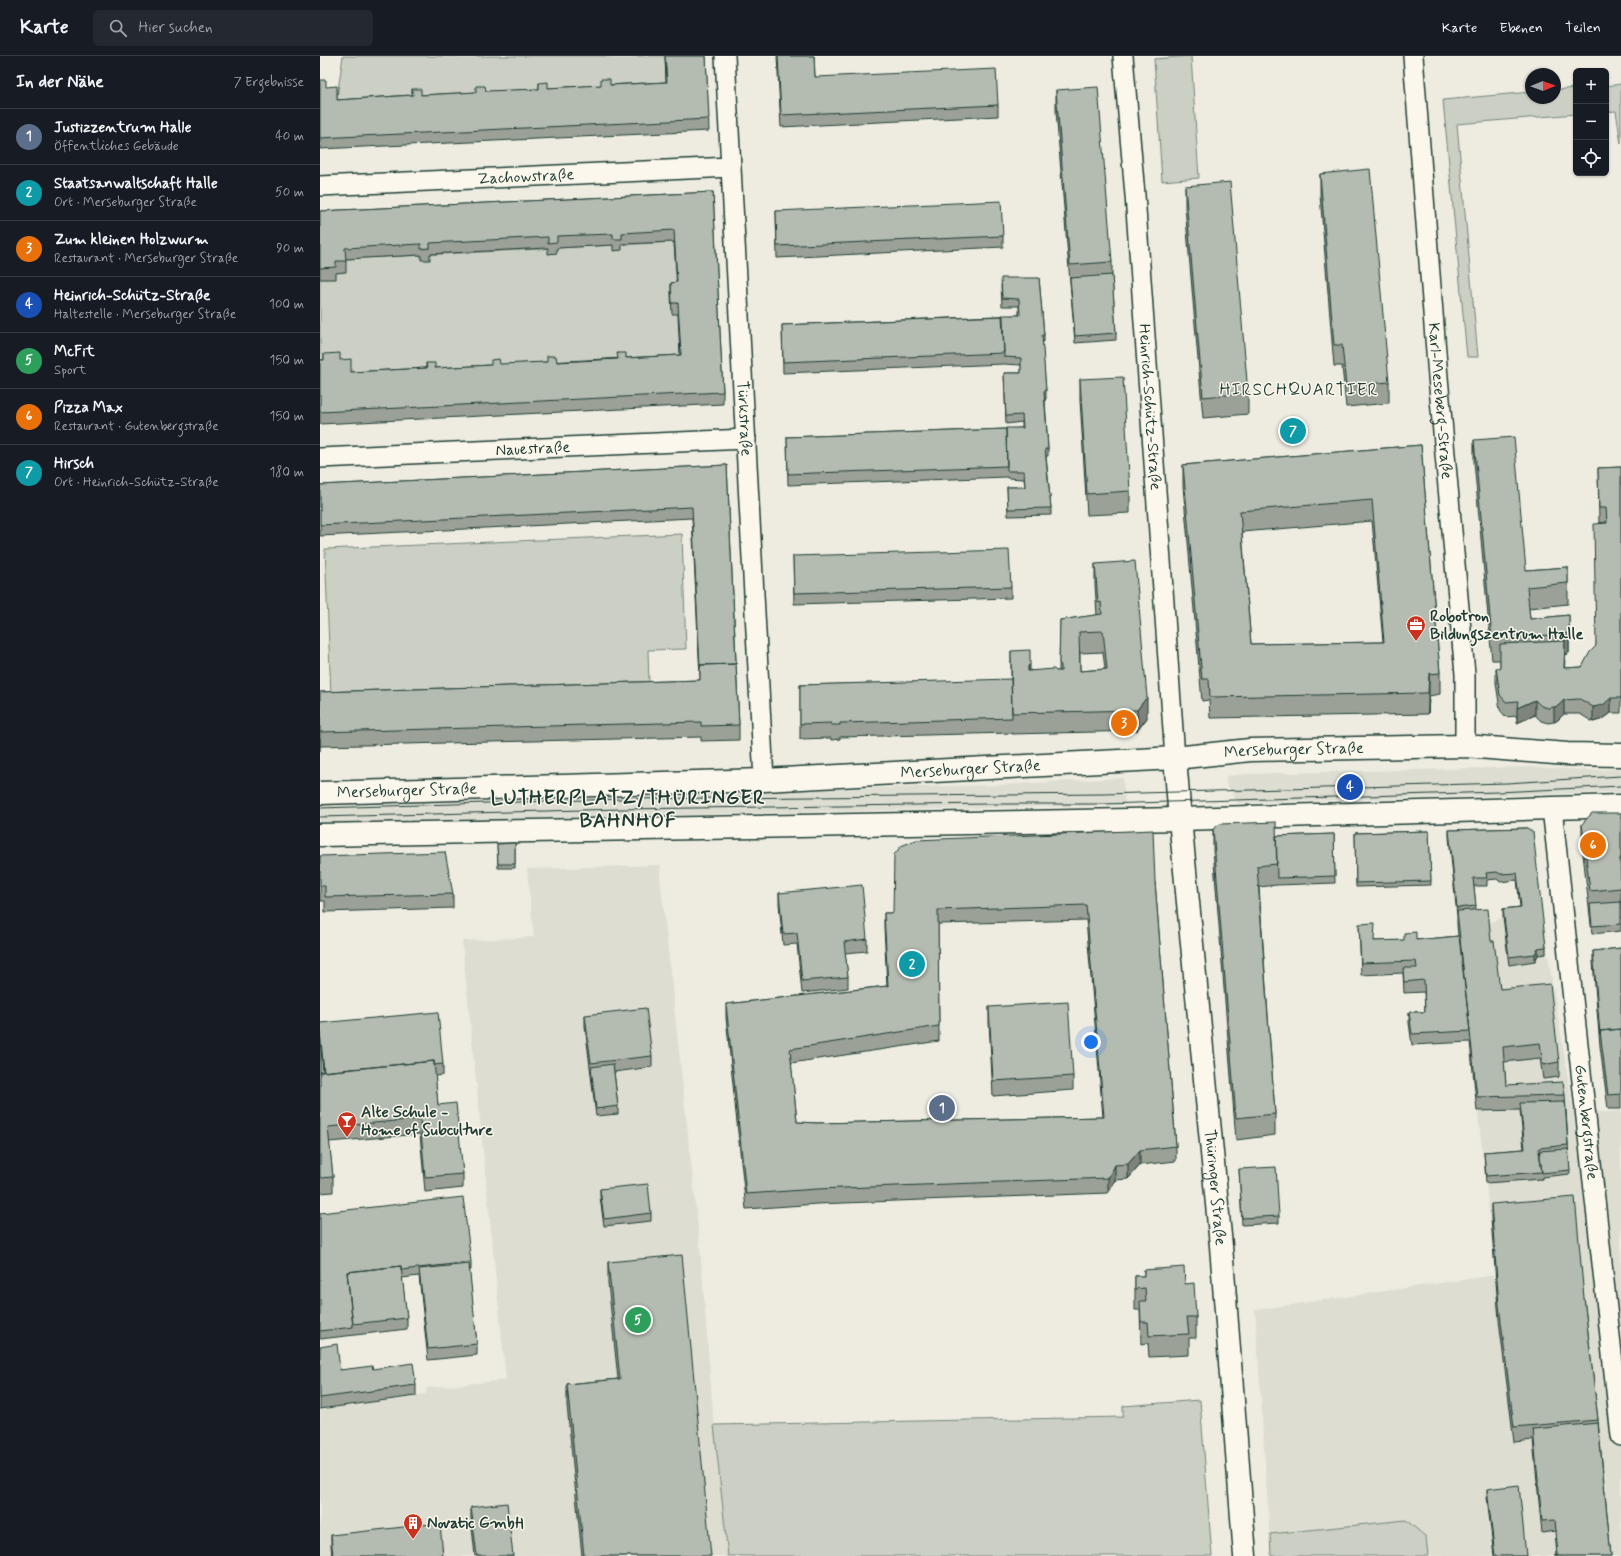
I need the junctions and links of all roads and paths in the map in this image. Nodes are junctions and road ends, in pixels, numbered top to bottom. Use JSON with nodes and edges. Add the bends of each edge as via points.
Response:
{"nodes":[{"id":1,"x":725,"y":56,"type":"edge"},
{"id":2,"x":1123,"y":56,"type":"edge"},
{"id":3,"x":1413,"y":56,"type":"edge"},
{"id":4,"x":731,"y":167,"type":"junction"},
{"id":5,"x":320,"y":186,"type":"edge"},
{"id":6,"x":746,"y":439,"type":"junction"},
{"id":7,"x":320,"y":458,"type":"edge"},
{"id":8,"x":1465,"y":746,"type":"junction"},
{"id":9,"x":1621,"y":755,"type":"edge"},
{"id":10,"x":1175,"y":758,"type":"junction"},
{"id":11,"x":764,"y":780,"type":"junction"},
{"id":12,"x":320,"y":793,"type":"edge"},
{"id":13,"x":1621,"y":806,"type":"edge"},
{"id":14,"x":1552,"y":808,"type":"junction"},
{"id":15,"x":1180,"y":819,"type":"junction"},
{"id":16,"x":320,"y":834,"type":"edge"},
{"id":17,"x":1621,"y":1436,"type":"edge"},
{"id":18,"x":1244,"y":1556,"type":"edge"}],
"edges":[{"from":1,"to":4,"type":"street","name":"Türkstraße"},
{"from":2,"to":10,"type":"street","name":"Heinrich-Schütz-Straße"},
{"from":3,"to":8,"type":"street","name":"Karl-Meseberg-Straße","via":[[1438,377],[1465,674]]},
{"from":4,"to":5,"type":"street","name":"Zachowstraße"},
{"from":4,"to":6,"type":"street","name":"Türkstraße"},
{"from":6,"to":7,"type":"street","name":"Nauestraße"},
{"from":6,"to":11,"type":"street","name":"Türkstraße"},
{"from":8,"to":9,"type":"main road","name":"Merseburger Straße","via":[[1567,754]]},
{"from":8,"to":10,"type":"main road","name":"Merseburger Straße","via":[[1250,750]]},
{"from":10,"to":11,"type":"main road","name":"Merseburger Straße"},
{"from":10,"to":15,"type":"main road","name":"Thüringer Straße"},
{"from":11,"to":12,"type":"main road","name":"Merseburger Straße"},
{"from":13,"to":14,"type":"main road"},
{"from":14,"to":15,"type":"main road"},
{"from":14,"to":17,"type":"street","name":"Gutenbergstraße"},
{"from":15,"to":16,"type":"main road"},
{"from":15,"to":18,"type":"main road","name":"Thüringer Straße","via":[[1221,1246]]}]}
